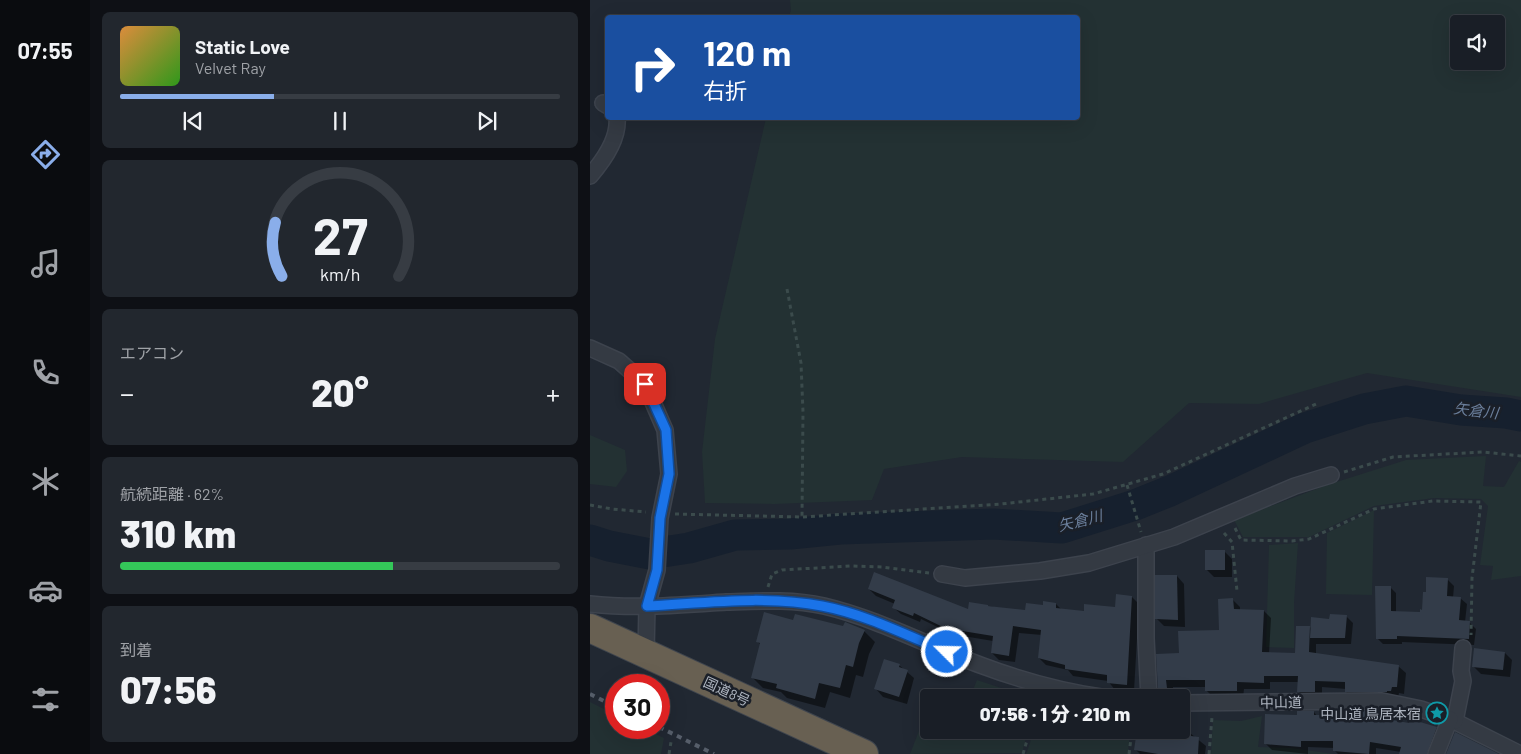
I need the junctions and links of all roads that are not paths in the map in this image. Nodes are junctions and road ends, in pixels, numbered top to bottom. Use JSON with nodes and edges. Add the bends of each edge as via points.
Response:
{"nodes":[{"id":1,"x":616,"y":120,"type":"edge"},
{"id":2,"x":590,"y":176,"type":"edge"},
{"id":3,"x":590,"y":348,"type":"edge"},
{"id":4,"x":1331,"y":476,"type":"road end"},
{"id":5,"x":1144,"y":541,"type":"junction"},
{"id":6,"x":942,"y":574,"type":"road end"},
{"id":7,"x":590,"y":604,"type":"edge"},
{"id":8,"x":607,"y":606,"type":"junction"},
{"id":9,"x":647,"y":606,"type":"junction"},
{"id":10,"x":590,"y":622,"type":"edge"},
{"id":11,"x":590,"y":628,"type":"edge"},
{"id":12,"x":1463,"y":648,"type":"road end"},
{"id":13,"x":646,"y":654,"type":"junction"},
{"id":14,"x":1062,"y":689,"type":"edge"},
{"id":15,"x":1149,"y":689,"type":"edge"},
{"id":16,"x":1190,"y":703,"type":"edge"},
{"id":17,"x":1452,"y":720,"type":"junction"},
{"id":18,"x":864,"y":754,"type":"edge"},
{"id":19,"x":1436,"y":754,"type":"edge"},
{"id":20,"x":1520,"y":754,"type":"edge"}],
"edges":[{"from":1,"to":2,"type":"street","via":[[615,138]]},
{"from":3,"to":9,"type":"street","via":[[619,361],[645,384],[666,430],[669,474],[661,516],[657,570]]},
{"from":4,"to":5,"type":"street","via":[[1295,486],[1174,536]]},
{"from":5,"to":6,"type":"street","via":[[1090,563],[965,578]]},
{"from":5,"to":15,"type":"street"},
{"from":7,"to":8,"type":"street"},
{"from":8,"to":9,"type":"street"},
{"from":8,"to":10,"type":"street"},
{"from":9,"to":13,"type":"street"},
{"from":9,"to":14,"type":"street","via":[[766,600],[849,612],[1004,674]]},
{"from":11,"to":13,"type":"highway","name":"国道8号"},
{"from":12,"to":17,"type":"street","via":[[1462,681]]},
{"from":13,"to":18,"type":"highway","name":"国道8号"},
{"from":16,"to":17,"type":"street","name":"中山道","via":[[1382,701],[1412,706]]},
{"from":17,"to":19,"type":"street"},
{"from":17,"to":20,"type":"street","name":"中山道"}]}
